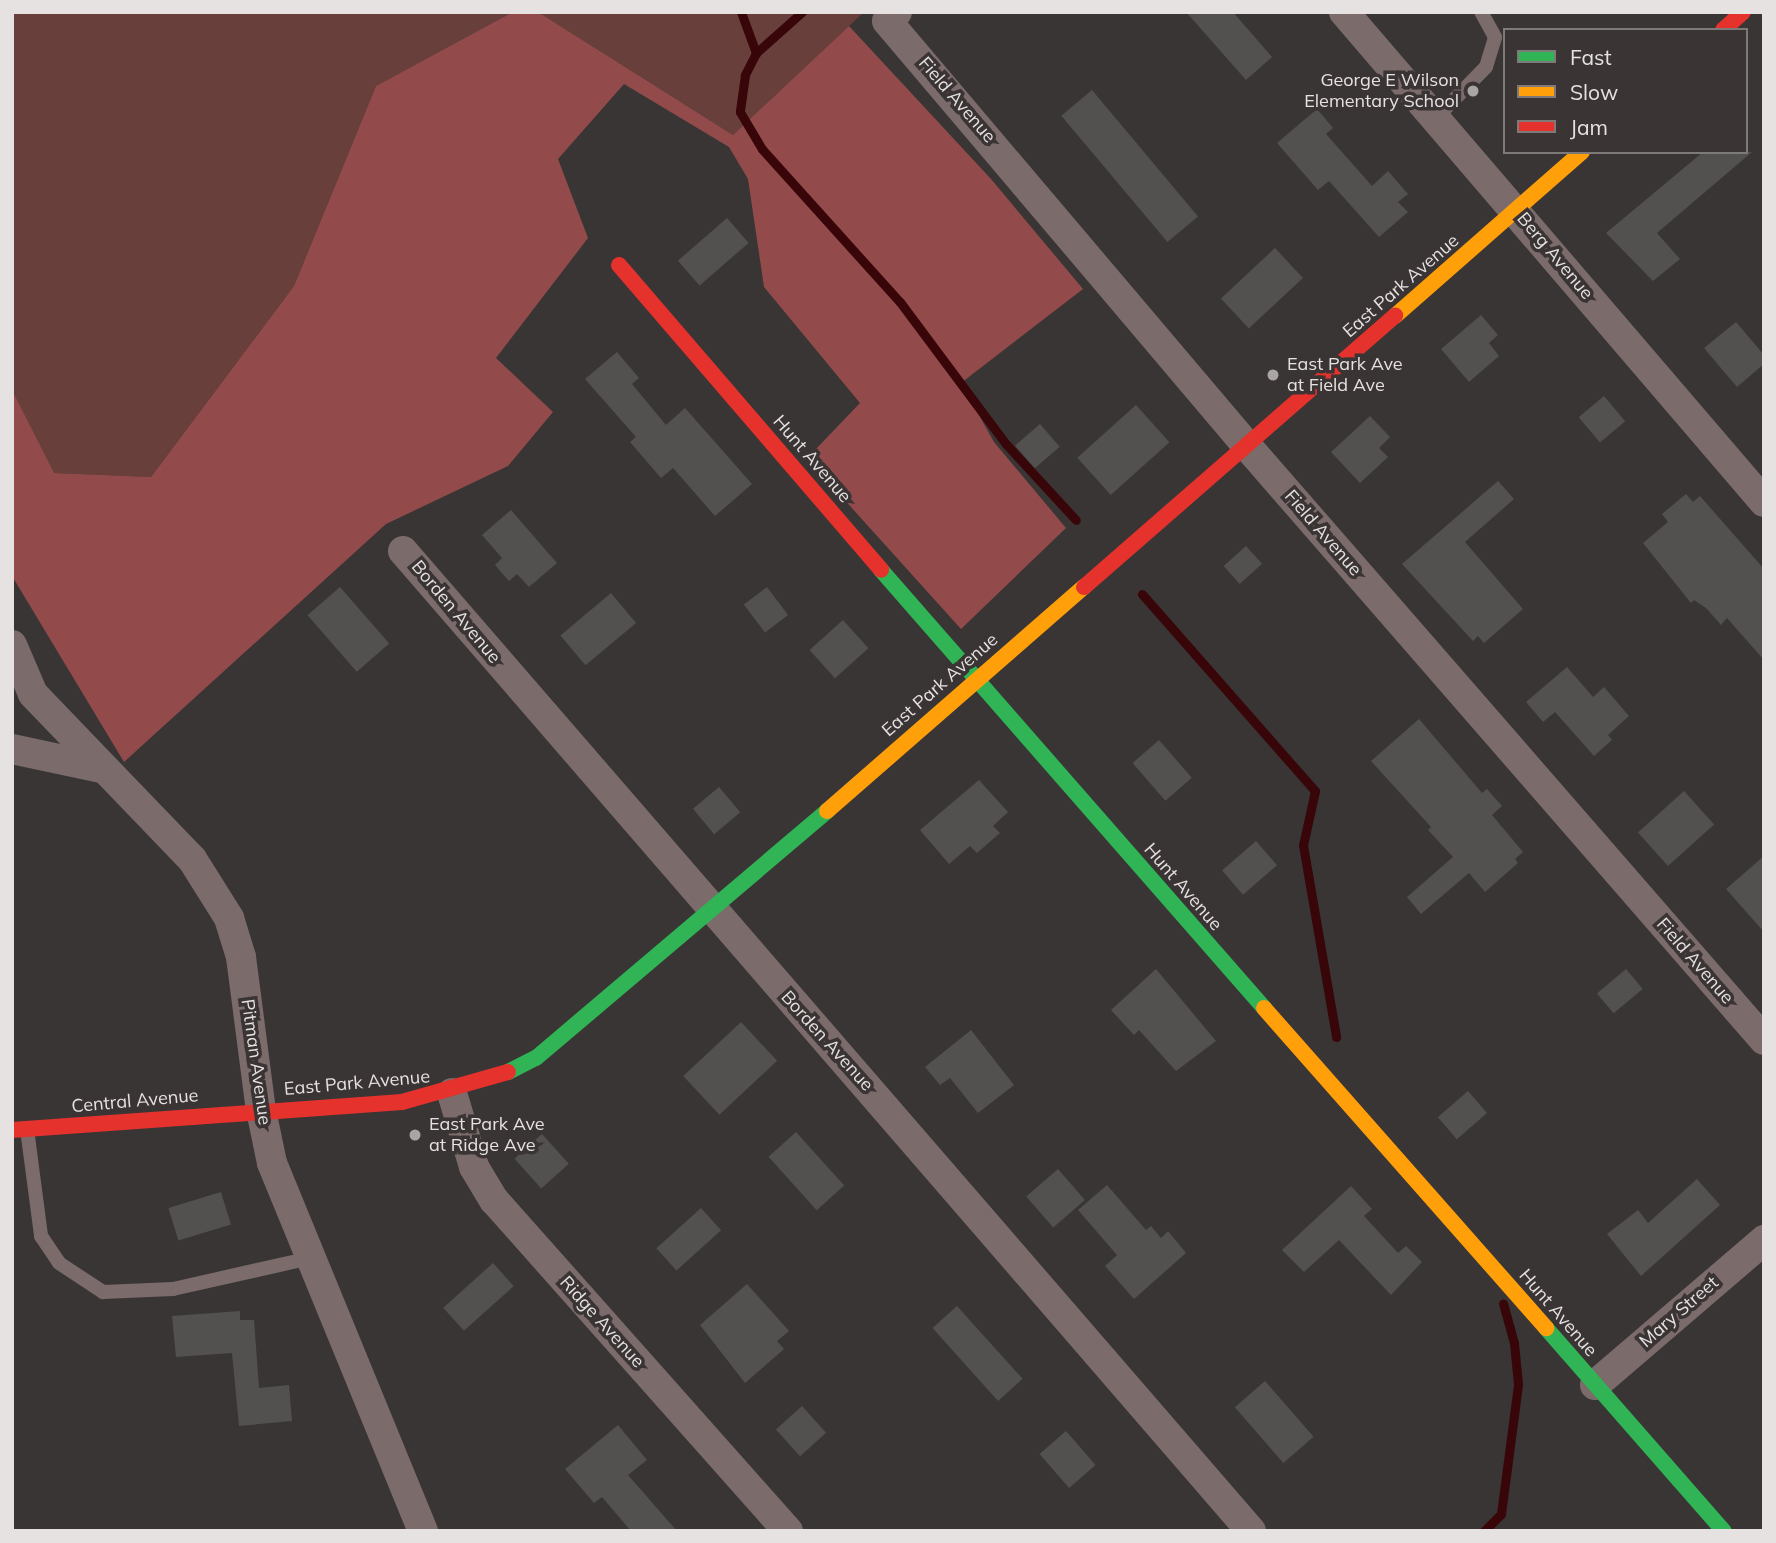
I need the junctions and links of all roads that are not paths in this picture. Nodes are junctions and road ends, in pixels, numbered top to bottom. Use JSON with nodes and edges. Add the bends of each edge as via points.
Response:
{"nodes":[{"id":1,"x":1344,"y":12,"type":"edge"},
{"id":2,"x":1481,"y":12,"type":"edge"},
{"id":3,"x":1743,"y":12,"type":"edge"},
{"id":4,"x":892,"y":17,"type":"edge"},
{"id":5,"x":1725,"y":28,"type":"edge"},
{"id":6,"x":1436,"y":118,"type":"junction"},
{"id":7,"x":1580,"y":154,"type":"edge"},
{"id":8,"x":1516,"y":210,"type":"junction"},
{"id":9,"x":619,"y":265,"type":"dead end"},
{"id":10,"x":1248,"y":447,"type":"junction"},
{"id":11,"x":1764,"y":502,"type":"edge"},
{"id":12,"x":403,"y":551,"type":"dead end"},
{"id":13,"x":12,"y":645,"type":"edge"},
{"id":14,"x":975,"y":679,"type":"junction"},
{"id":15,"x":12,"y":749,"type":"edge"},
{"id":16,"x":105,"y":769,"type":"junction"},
{"id":17,"x":712,"y":912,"type":"junction"},
{"id":18,"x":1764,"y":1040,"type":"edge"},
{"id":19,"x":452,"y":1093,"type":"junction"},
{"id":20,"x":261,"y":1110,"type":"junction"},
{"id":21,"x":20,"y":1130,"type":"edge"},
{"id":22,"x":1764,"y":1240,"type":"edge"},
{"id":23,"x":311,"y":1258,"type":"junction"},
{"id":24,"x":1595,"y":1385,"type":"junction"},
{"id":25,"x":423,"y":1531,"type":"edge"},
{"id":26,"x":788,"y":1531,"type":"edge"},
{"id":27,"x":1251,"y":1531,"type":"edge"},
{"id":28,"x":1724,"y":1531,"type":"edge"}],
"edges":[{"from":1,"to":6,"type":"street","name":"Berg Avenue"},
{"from":2,"to":6,"type":"lane","via":[[1495,37],[1486,67]]},
{"from":3,"to":5,"type":"street"},
{"from":4,"to":10,"type":"street","name":"Field Avenue"},
{"from":6,"to":8,"type":"street","name":"Berg Avenue"},
{"from":7,"to":8,"type":"street","name":"East Park Avenue"},
{"from":8,"to":10,"type":"street","name":"East Park Avenue"},
{"from":8,"to":11,"type":"street","name":"Berg Avenue"},
{"from":9,"to":14,"type":"street","name":"Hunt Avenue"},
{"from":10,"to":14,"type":"street","name":"East Park Avenue"},
{"from":10,"to":18,"type":"street","name":"Field Avenue"},
{"from":12,"to":17,"type":"street","name":"Borden Avenue"},
{"from":13,"to":16,"type":"street","name":"Pitman Avenue","via":[[33,694]]},
{"from":14,"to":17,"type":"street","name":"East Park Avenue"},
{"from":14,"to":24,"type":"street","name":"Hunt Avenue"},
{"from":15,"to":16,"type":"street"},
{"from":16,"to":20,"type":"street","name":"Pitman Avenue","via":[[192,859],[229,918],[241,957]]},
{"from":17,"to":19,"type":"street","name":"East Park Avenue","via":[[536,1058]]},
{"from":17,"to":27,"type":"street","name":"Borden Avenue","via":[[1011,1248]]},
{"from":19,"to":20,"type":"street","name":"East Park Avenue","via":[[402,1102]]},
{"from":19,"to":26,"type":"street","name":"Ridge Avenue","via":[[474,1167],[494,1200]]},
{"from":20,"to":21,"type":"street","name":"Central Avenue"},
{"from":20,"to":23,"type":"street","name":"Pitman Avenue","via":[[272,1163]]},
{"from":21,"to":23,"type":"lane","via":[[41,1236],[60,1263],[103,1292],[173,1289]]},
{"from":22,"to":24,"type":"street","name":"Mary Street"},
{"from":23,"to":25,"type":"street","name":"Pitman Avenue"},
{"from":24,"to":28,"type":"street","name":"Hunt Avenue"}]}
